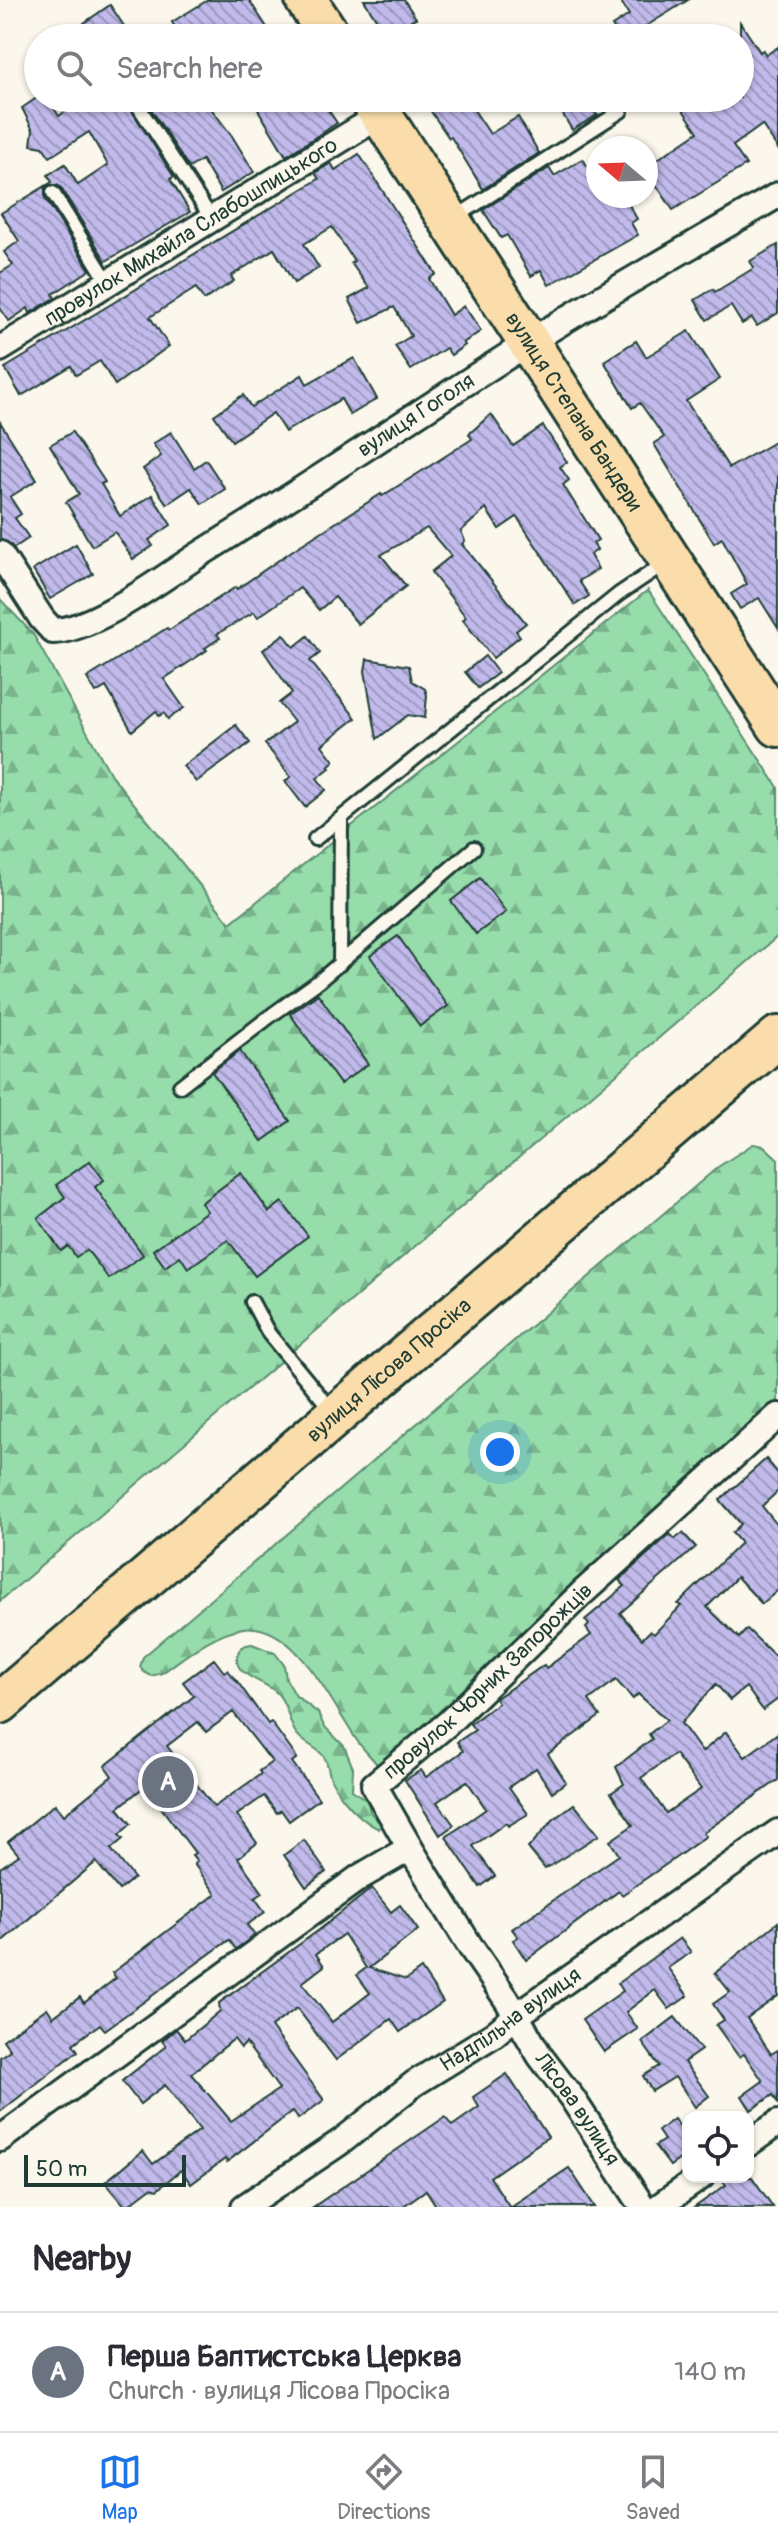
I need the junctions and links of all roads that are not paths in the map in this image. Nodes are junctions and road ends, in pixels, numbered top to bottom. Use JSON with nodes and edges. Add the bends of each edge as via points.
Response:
{"nodes":[{"id":1,"x":306,"y":0,"type":"edge"},
{"id":2,"x":322,"y":24,"type":"edge"},
{"id":3,"x":142,"y":112,"type":"edge"},
{"id":4,"x":367,"y":112,"type":"edge"},
{"id":5,"x":380,"y":112,"type":"edge"},
{"id":6,"x":619,"y":112,"type":"edge"},
{"id":7,"x":53,"y":193,"type":"dead end"},
{"id":8,"x":778,"y":195,"type":"edge"},
{"id":9,"x":212,"y":219,"type":"junction"},
{"id":10,"x":450,"y":221,"type":"junction"},
{"id":11,"x":108,"y":282,"type":"junction"},
{"id":12,"x":529,"y":342,"type":"junction"},
{"id":13,"x":0,"y":349,"type":"edge"},
{"id":14,"x":0,"y":554,"type":"edge"},
{"id":15,"x":671,"y":559,"type":"junction"},
{"id":16,"x":778,"y":726,"type":"edge"},
{"id":17,"x":341,"y":819,"type":"junction"},
{"id":18,"x":315,"y":839,"type":"dead end"},
{"id":19,"x":474,"y":848,"type":"dead end"},
{"id":20,"x":340,"y":964,"type":"junction"},
{"id":21,"x":778,"y":1037,"type":"edge"},
{"id":22,"x":180,"y":1086,"type":"dead end"},
{"id":23,"x":252,"y":1302,"type":"dead end"},
{"id":24,"x":336,"y":1416,"type":"junction"},
{"id":25,"x":778,"y":1416,"type":"edge"},
{"id":26,"x":0,"y":1703,"type":"edge"},
{"id":27,"x":778,"y":1832,"type":"edge"},
{"id":28,"x":410,"y":1848,"type":"junction"},
{"id":29,"x":516,"y":2016,"type":"junction"},
{"id":30,"x":778,"y":2123,"type":"edge"},
{"id":31,"x":0,"y":2139,"type":"edge"},
{"id":32,"x":754,"y":2140,"type":"edge"},
{"id":33,"x":692,"y":2183,"type":"edge"},
{"id":34,"x":244,"y":2207,"type":"edge"},
{"id":35,"x":643,"y":2207,"type":"edge"},
{"id":36,"x":658,"y":2207,"type":"edge"}],
"edges":[{"from":1,"to":2,"type":"main road"},
{"from":3,"to":9,"type":"lane"},
{"from":4,"to":9,"type":"street","name":"провулок Михайла Слабошпицького"},
{"from":5,"to":10,"type":"main road","name":"вулиця Степана Бандери"},
{"from":6,"to":10,"type":"lane"},
{"from":7,"to":11,"type":"lane"},
{"from":8,"to":12,"type":"street","name":"вулиця Гоголя"},
{"from":9,"to":11,"type":"street","name":"провулок Михайла Слабошпицького"},
{"from":10,"to":12,"type":"main road","name":"вулиця Степана Бандери"},
{"from":11,"to":13,"type":"street","name":"провулок Михайла Слабошпицького"},
{"from":12,"to":14,"type":"street","name":"вулиця Гоголя","via":[[307,487],[75,628],[53,631]]},
{"from":12,"to":15,"type":"main road","name":"вулиця Степана Бандери"},
{"from":15,"to":16,"type":"main road","name":"вулиця Степана Бандери"},
{"from":15,"to":17,"type":"lane","via":[[619,594]]},
{"from":17,"to":18,"type":"lane"},
{"from":17,"to":20,"type":"lane"},
{"from":19,"to":20,"type":"lane"},
{"from":20,"to":22,"type":"lane"},
{"from":21,"to":24,"type":"main road","name":"вулиця Лісова Просіка"},
{"from":23,"to":24,"type":"lane","via":[[269,1334]]},
{"from":24,"to":26,"type":"main road","name":"вулиця Лісова Просіка"},
{"from":25,"to":28,"type":"street","name":"провулок Чорних Запорожців","via":[[447,1724],[374,1785]]},
{"from":27,"to":29,"type":"street","name":"Надпільна вулиця"},
{"from":28,"to":29,"type":"street","name":"Лісова вулиця"},
{"from":28,"to":31,"type":"street","via":[[360,1877]]},
{"from":29,"to":34,"type":"street","name":"Надпільна вулиця"},
{"from":29,"to":35,"type":"street","name":"Лісова вулиця"},
{"from":30,"to":32,"type":"street"},
{"from":33,"to":36,"type":"street"}]}
